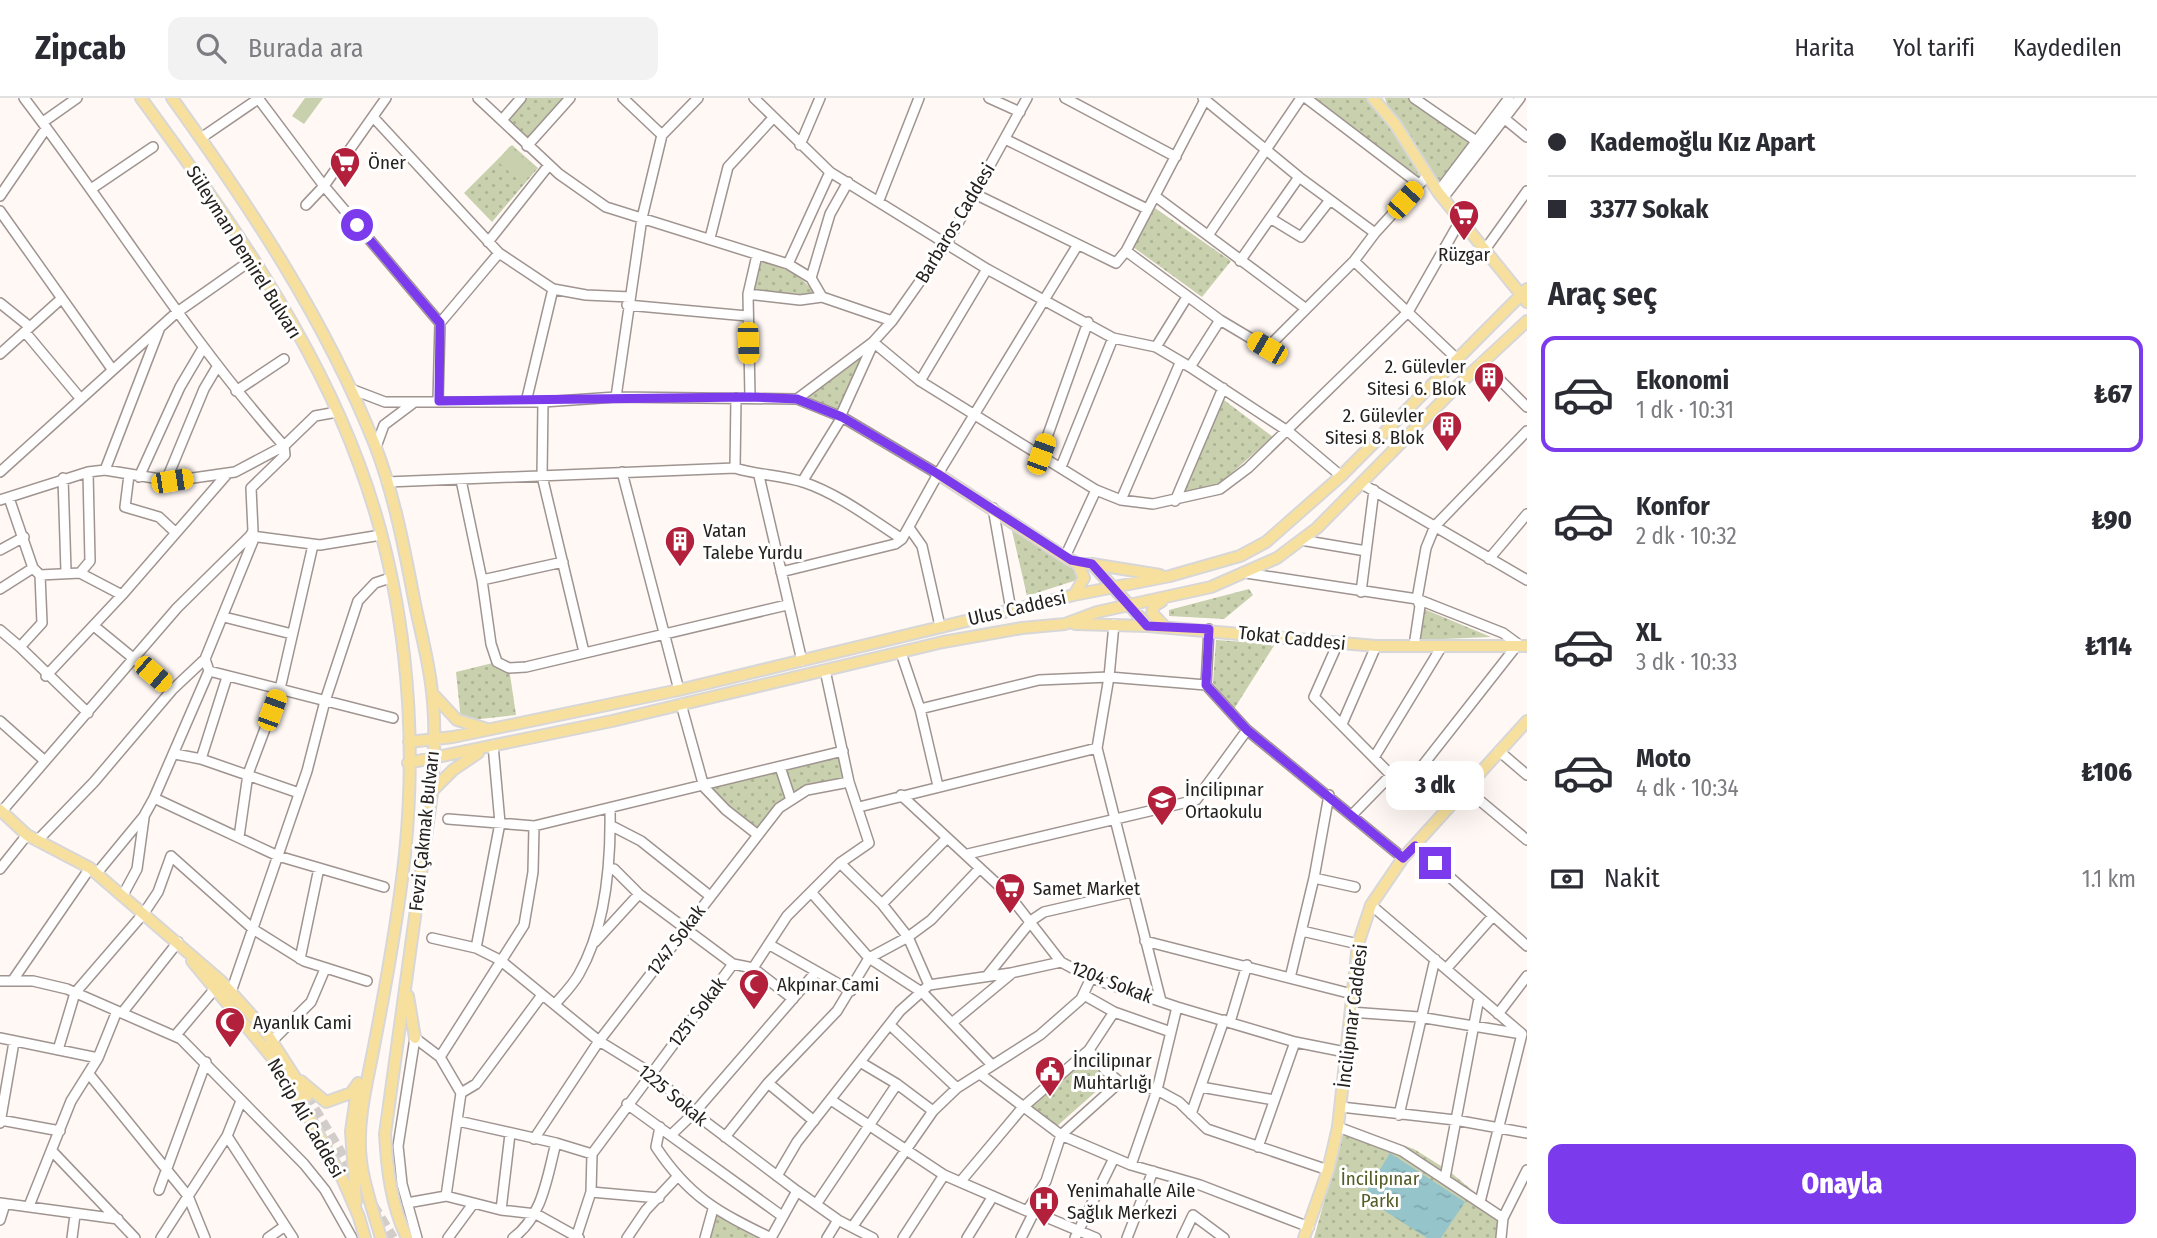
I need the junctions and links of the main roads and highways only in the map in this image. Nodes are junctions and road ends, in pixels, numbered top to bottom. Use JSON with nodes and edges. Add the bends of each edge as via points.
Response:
{"nodes":[{"id":1,"x":141,"y":98,"type":"edge"},
{"id":2,"x":172,"y":98,"type":"edge"},
{"id":3,"x":1373,"y":98,"type":"edge"},
{"id":4,"x":1525,"y":295,"type":"edge"},
{"id":5,"x":1527,"y":321,"type":"edge"},
{"id":6,"x":351,"y":388,"type":"joint"},
{"id":7,"x":337,"y":411,"type":"joint"},
{"id":8,"x":938,"y":474,"type":"road end"},
{"id":9,"x":1078,"y":564,"type":"junction"},
{"id":10,"x":1092,"y":564,"type":"junction"},
{"id":11,"x":1170,"y":576,"type":"junction"},
{"id":12,"x":1114,"y":588,"type":"junction"},
{"id":13,"x":1074,"y":595,"type":"junction"},
{"id":14,"x":1169,"y":597,"type":"junction"},
{"id":15,"x":1127,"y":606,"type":"junction"},
{"id":16,"x":1065,"y":624,"type":"junction"},
{"id":17,"x":1147,"y":626,"type":"junction"},
{"id":18,"x":1165,"y":627,"type":"junction"},
{"id":19,"x":1522,"y":645,"type":"edge"},
{"id":20,"x":432,"y":693,"type":"junction"},
{"id":21,"x":1525,"y":726,"type":"edge"},
{"id":22,"x":487,"y":729,"type":"junction"},
{"id":23,"x":433,"y":740,"type":"junction"},
{"id":24,"x":409,"y":742,"type":"junction"},
{"id":25,"x":490,"y":746,"type":"junction"},
{"id":26,"x":433,"y":760,"type":"junction"},
{"id":27,"x":408,"y":763,"type":"junction"},
{"id":28,"x":432,"y":791,"type":"junction"},
{"id":29,"x":1,"y":810,"type":"edge"},
{"id":30,"x":217,"y":986,"type":"junction"},
{"id":31,"x":407,"y":988,"type":"junction"},
{"id":32,"x":415,"y":1038,"type":"road end"},
{"id":33,"x":373,"y":1052,"type":"junction"},
{"id":34,"x":296,"y":1076,"type":"junction"},
{"id":35,"x":358,"y":1083,"type":"junction"},
{"id":36,"x":307,"y":1096,"type":"tunnel mouth"},
{"id":37,"x":359,"y":1217,"type":"junction"},
{"id":38,"x":365,"y":1238,"type":"edge"},
{"id":39,"x":381,"y":1238,"type":"edge"},
{"id":40,"x":407,"y":1238,"type":"edge"},
{"id":41,"x":1304,"y":1238,"type":"edge"}],
"edges":[{"from":1,"to":7,"type":"main road","name":"Süleyman Demirel Bulvarı","via":[[253,259]]},
{"from":2,"to":6,"type":"main road","name":"Süleyman Demirel Bulvarı","via":[[241,193]]},
{"from":3,"to":4,"type":"main road","via":[[1395,124],[1423,180],[1441,195]]},
{"from":4,"to":11,"type":"main road","name":"Ulus Caddesi","via":[[1341,476],[1266,542],[1216,565]]},
{"from":5,"to":14,"type":"main road","name":"Ulus Caddesi","via":[[1301,540],[1246,573]]},
{"from":6,"to":20,"type":"main road","name":"Fevzi Çakmak Bulvarı","via":[[387,482]]},
{"from":7,"to":24,"type":"main road","name":"Fevzi Çakmak Bulvarı","via":[[381,535],[410,690]]},
{"from":8,"to":9,"type":"main road"},
{"from":9,"to":10,"type":"main road"},
{"from":9,"to":13,"type":"main road","via":[[1084,578]]},
{"from":10,"to":11,"type":"main road"},
{"from":10,"to":12,"type":"main road"},
{"from":11,"to":12,"type":"main road","name":"Ulus Caddesi"},
{"from":12,"to":13,"type":"main road","name":"Ulus Caddesi"},
{"from":12,"to":15,"type":"main road"},
{"from":13,"to":22,"type":"main road","name":"Ulus Caddesi","via":[[679,690]]},
{"from":14,"to":15,"type":"main road","name":"Ulus Caddesi"},
{"from":14,"to":18,"type":"main road","via":[[1152,610]]},
{"from":15,"to":16,"type":"main road","name":"Ulus Caddesi"},
{"from":15,"to":17,"type":"main road"},
{"from":16,"to":17,"type":"main road","name":"Tokat Caddesi"},
{"from":16,"to":25,"type":"main road","name":"Ulus Caddesi","via":[[1009,630]]},
{"from":17,"to":18,"type":"main road","name":"Tokat Caddesi"},
{"from":18,"to":19,"type":"main road","name":"Tokat Caddesi","via":[[1376,646]]},
{"from":20,"to":22,"type":"main road","via":[[457,720]]},
{"from":20,"to":23,"type":"main road","name":"Fevzi Çakmak Bulvarı"},
{"from":21,"to":41,"type":"main road","name":"İncilipınar Caddesi","via":[[1403,858],[1371,905],[1358,944],[1338,1127]]},
{"from":22,"to":23,"type":"main road","name":"Ulus Caddesi"},
{"from":23,"to":24,"type":"main road","name":"Ulus Caddesi"},
{"from":23,"to":26,"type":"main road","name":"Fevzi Çakmak Bulvarı"},
{"from":24,"to":27,"type":"main road","name":"Fevzi Çakmak Bulvarı"},
{"from":25,"to":26,"type":"main road","name":"Ulus Caddesi"},
{"from":25,"to":28,"type":"main road","via":[[453,770]]},
{"from":26,"to":27,"type":"main road","name":"Ulus Caddesi"},
{"from":26,"to":28,"type":"main road","name":"Fevzi Çakmak Bulvarı"},
{"from":27,"to":33,"type":"main road","name":"Fevzi Çakmak Bulvarı","via":[[405,854]]},
{"from":28,"to":31,"type":"main road","name":"Fevzi Çakmak Bulvarı"},
{"from":29,"to":30,"type":"main road","name":"Necip Ali Caddesi","via":[[32,838],[93,870],[178,942]]},
{"from":30,"to":34,"type":"main road","name":"Necip Ali Caddesi","via":[[230,992]]},
{"from":30,"to":37,"type":"main road","name":"Necip Ali Caddesi","via":[[301,1102]]},
{"from":31,"to":32,"type":"main road"},
{"from":31,"to":40,"type":"main road","name":"Fevzi Çakmak Bulvarı","via":[[385,1134],[387,1171]]},
{"from":33,"to":35,"type":"main road"},
{"from":33,"to":39,"type":"main road","name":"Fevzi Çakmak Bulvarı","via":[[360,1129],[360,1162]]},
{"from":34,"to":35,"type":"main road","via":[[326,1102],[351,1093]]},
{"from":34,"to":36,"type":"main road","name":"Necip Ali Caddesi"},
{"from":35,"to":37,"type":"main road","via":[[351,1130]]},
{"from":37,"to":38,"type":"main road","name":"Necip Ali Caddesi"}]}
